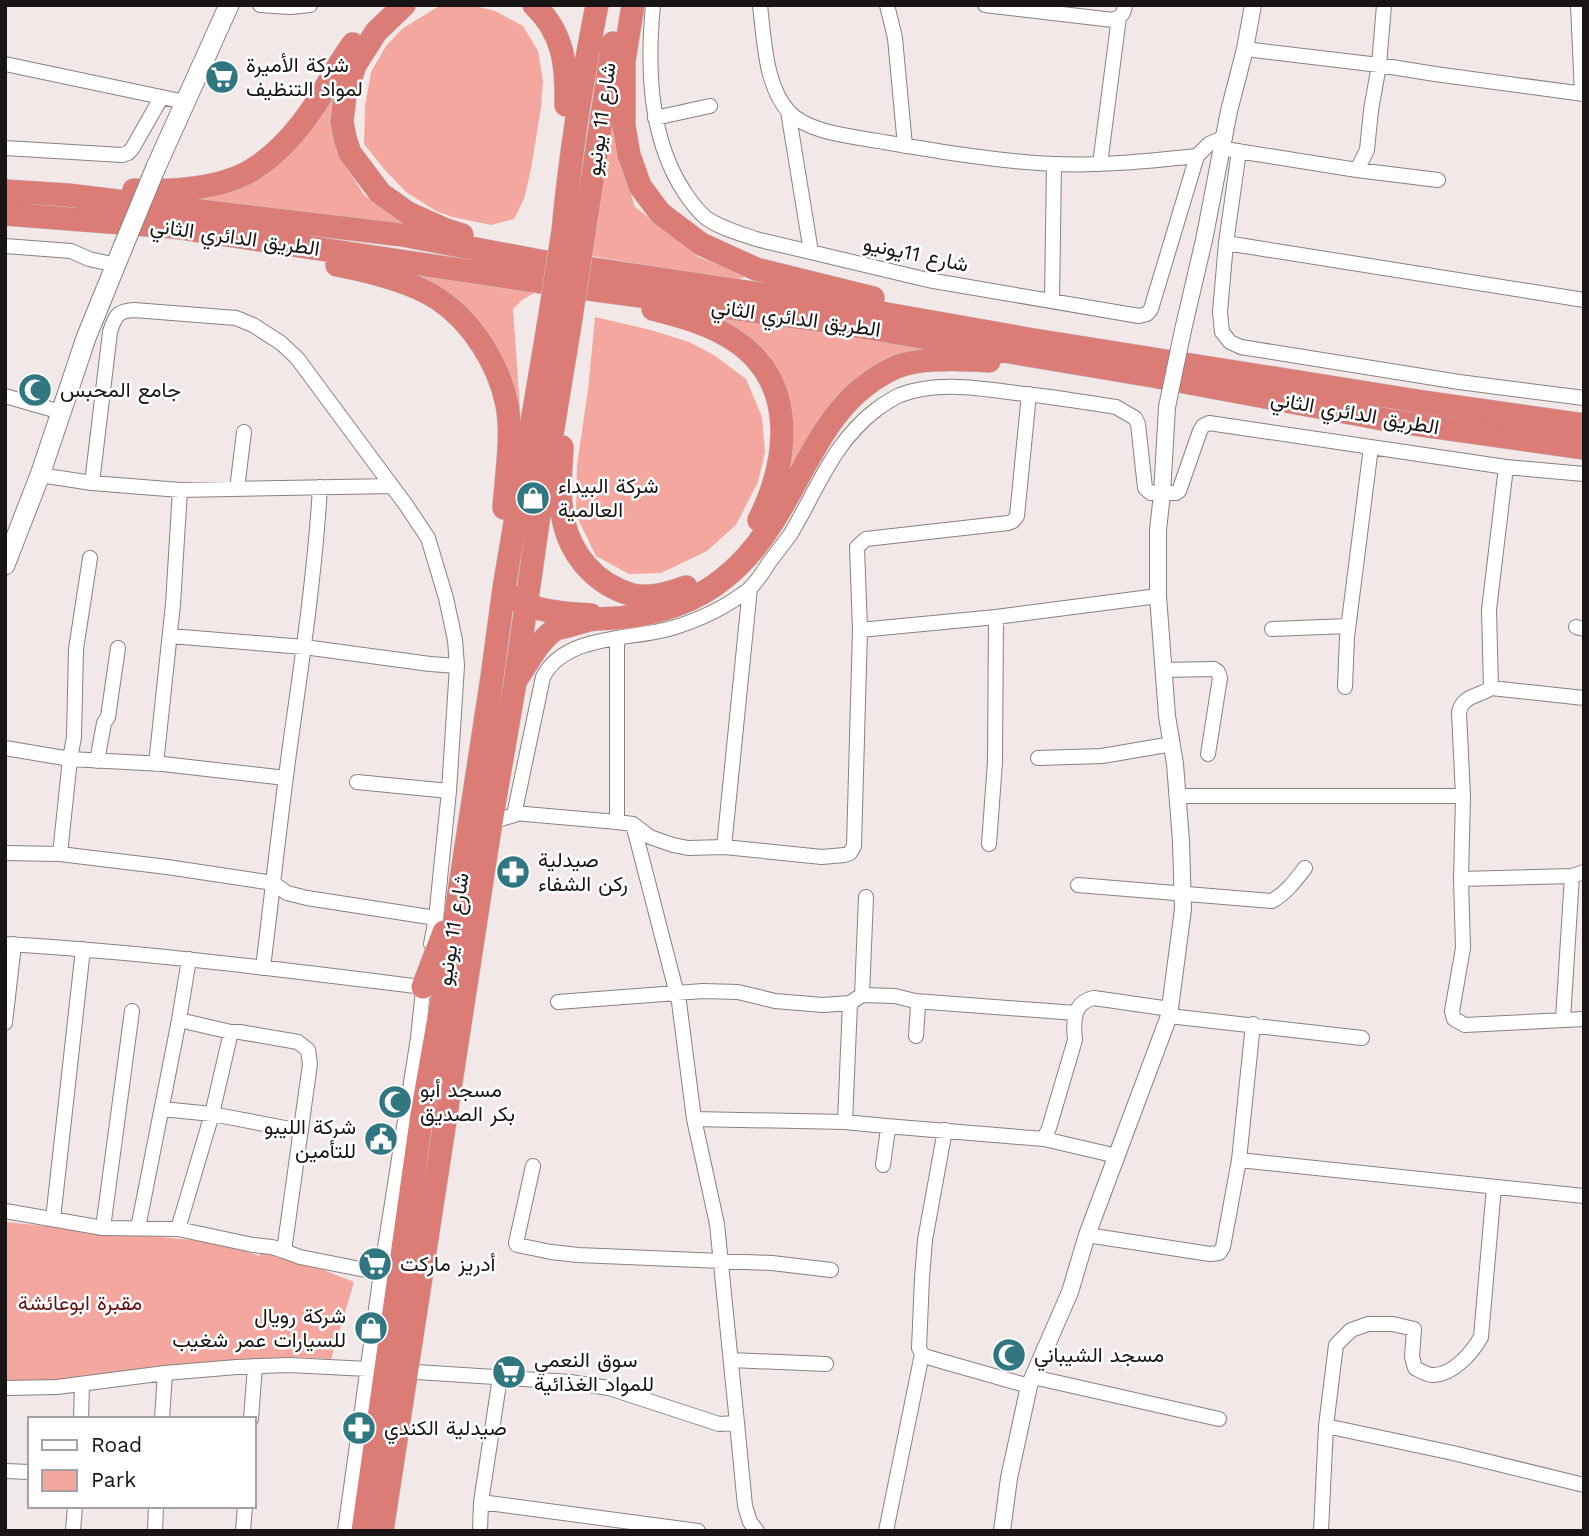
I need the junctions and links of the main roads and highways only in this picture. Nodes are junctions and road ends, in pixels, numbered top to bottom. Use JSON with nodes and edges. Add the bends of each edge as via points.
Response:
{"nodes":[{"id":1,"x":229,"y":5,"type":"edge"},
{"id":2,"x":387,"y":5,"type":"edge"},
{"id":3,"x":404,"y":5,"type":"edge"},
{"id":4,"x":534,"y":5,"type":"edge"},
{"id":5,"x":597,"y":5,"type":"edge"},
{"id":6,"x":619,"y":5,"type":"edge"},
{"id":7,"x":633,"y":5,"type":"edge"},
{"id":8,"x":567,"y":185,"type":"junction"},
{"id":9,"x":5,"y":190,"type":"edge"},
{"id":10,"x":5,"y":214,"type":"edge"},
{"id":11,"x":173,"y":227,"type":"junction"},
{"id":12,"x":573,"y":232,"type":"junction"},
{"id":13,"x":684,"y":282,"type":"junction"},
{"id":14,"x":594,"y":290,"type":"junction"},
{"id":15,"x":558,"y":329,"type":"junction"},
{"id":16,"x":1070,"y":345,"type":"junction"},
{"id":17,"x":564,"y":363,"type":"junction"},
{"id":18,"x":1152,"y":376,"type":"junction"},
{"id":19,"x":1584,"y":425,"type":"edge"},
{"id":20,"x":1584,"y":448,"type":"edge"},
{"id":21,"x":5,"y":565,"type":"edge"},
{"id":22,"x":504,"y":588,"type":"junction"},
{"id":23,"x":526,"y":605,"type":"junction"},
{"id":24,"x":627,"y":617,"type":"junction"},
{"id":25,"x":515,"y":683,"type":"junction"},
{"id":26,"x":460,"y":890,"type":"junction"},
{"id":27,"x":423,"y":988,"type":"road end"},
{"id":28,"x":386,"y":1370,"type":"junction"},
{"id":29,"x":363,"y":1531,"type":"edge"},
{"id":30,"x":382,"y":1531,"type":"edge"}],
"edges":[{"from":1,"to":21,"type":"main road","bridge":true,"via":[[86,338]]},
{"from":2,"to":9,"type":"highway","via":[[348,51],[285,143],[257,168],[225,182],[191,188]]},
{"from":3,"to":13,"type":"highway","via":[[376,32],[355,65],[345,96],[342,122],[350,153],[380,193],[408,213],[488,243],[657,273]]},
{"from":4,"to":8,"type":"highway","via":[[563,52]]},
{"from":5,"to":8,"type":"highway","name":"شارع 11 يونيو"},
{"from":6,"to":12,"type":"highway","name":"شارع 11 يونيو"},
{"from":7,"to":16,"type":"highway","via":[[624,61],[624,126],[640,186],[660,213],[701,244],[756,268]]},
{"from":8,"to":12,"type":"highway","name":"شارع 11 يونيو"},
{"from":9,"to":13,"type":"highway","name":"الطريق الدائري الثاني","via":[[401,235]]},
{"from":10,"to":11,"type":"highway","name":"الطريق الدائري الثاني"},
{"from":11,"to":14,"type":"highway","name":"الطريق الدائري الثاني"},
{"from":11,"to":22,"type":"highway","via":[[257,250],[386,276],[438,298],[467,326],[498,374],[507,407],[509,443],[499,573]]},
{"from":12,"to":15,"type":"highway","bridge":true},
{"from":13,"to":16,"type":"highway","name":"الطريق الدائري الثاني"},
{"from":14,"to":17,"type":"highway","via":[[711,327],[757,359],[776,389],[783,418],[782,447],[769,499],[740,546],[692,586],[665,594],[634,595],[589,571],[572,547],[563,519],[560,485]]},
{"from":14,"to":18,"type":"highway","name":"الطريق الدائري الثاني","via":[[826,321]]},
{"from":15,"to":17,"type":"highway","name":"شارع 11 يونيو"},
{"from":15,"to":22,"type":"highway","name":"شارع 11 يونيو"},
{"from":16,"to":19,"type":"highway","name":"الطريق الدائري الثاني"},
{"from":17,"to":23,"type":"highway","name":"شارع 11 يونيو"},
{"from":18,"to":20,"type":"highway","name":"الطريق الدائري الثاني","via":[[1393,421]]},
{"from":18,"to":24,"type":"highway","via":[[965,359],[895,368],[841,407],[767,531],[744,560],[688,601]]},
{"from":22,"to":23,"type":"highway"},
{"from":22,"to":26,"type":"highway","name":"شارع 11 يونيو"},
{"from":23,"to":24,"type":"highway"},
{"from":23,"to":25,"type":"highway","name":"شارع 11 يونيو"},
{"from":24,"to":25,"type":"highway","via":[[589,620],[554,630]]},
{"from":25,"to":28,"type":"highway","name":"شارع 11 يونيو"},
{"from":26,"to":27,"type":"highway"},
{"from":26,"to":28,"type":"highway","name":"شارع 11 يونيو"},
{"from":28,"to":29,"type":"highway","name":"شارع 11 يونيو"},
{"from":28,"to":30,"type":"highway","name":"شارع 11 يونيو"}]}
